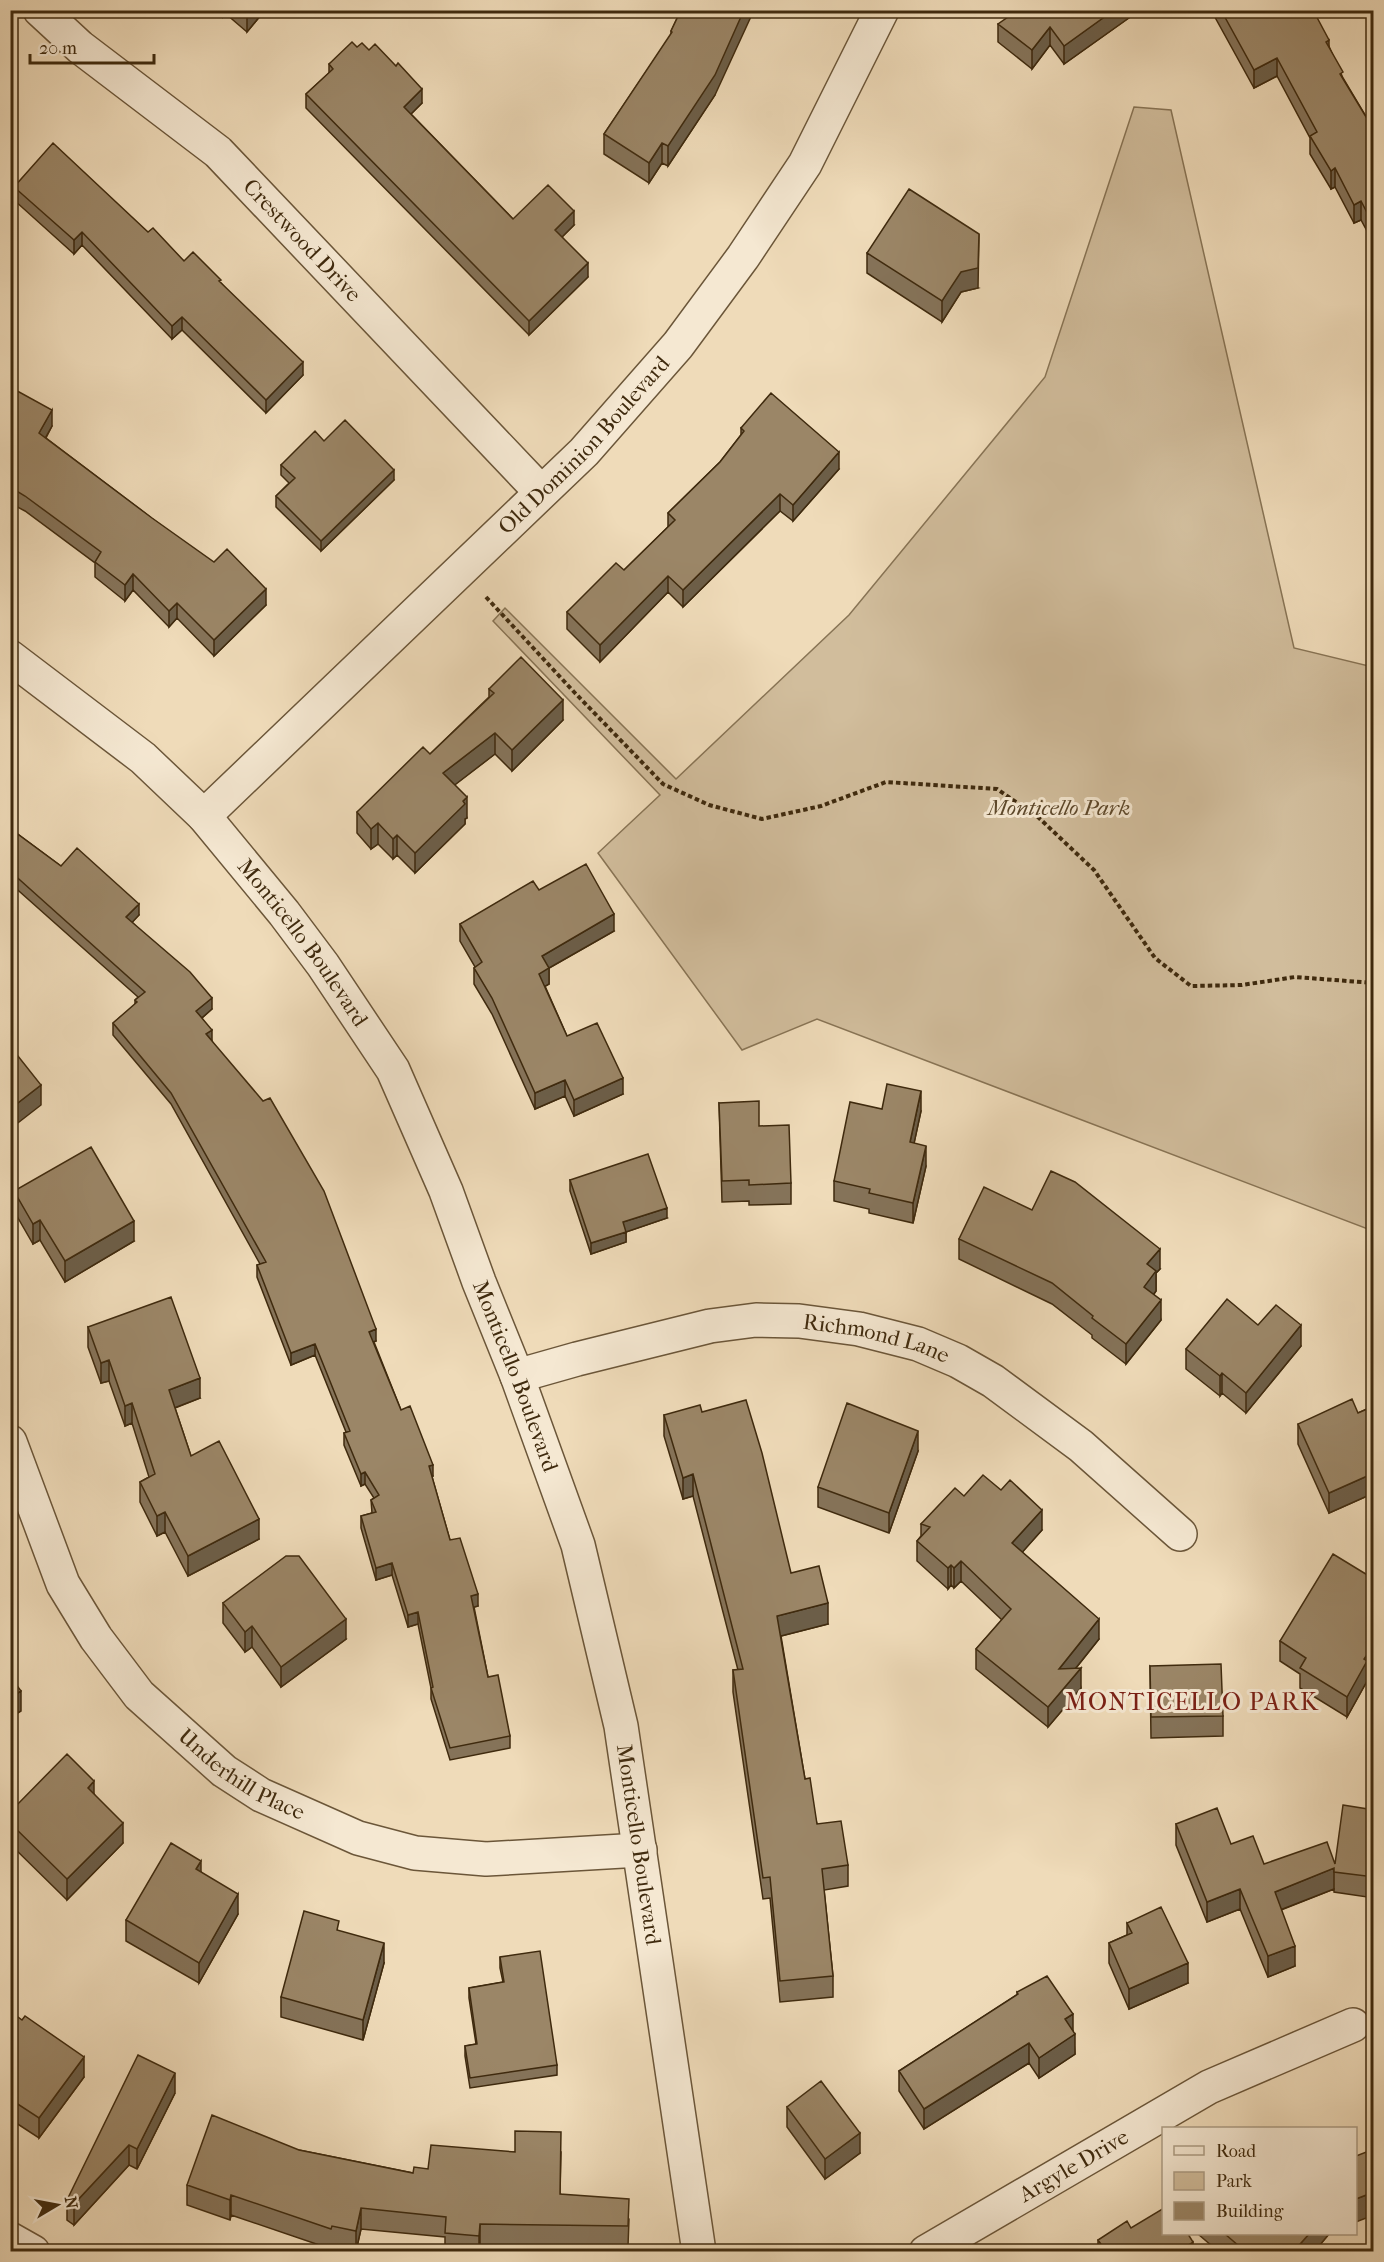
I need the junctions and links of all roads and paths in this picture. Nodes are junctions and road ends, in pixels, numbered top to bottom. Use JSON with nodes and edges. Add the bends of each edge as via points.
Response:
{"nodes":[{"id":1,"x":882,"y":10,"type":"edge"},
{"id":2,"x":41,"y":11,"type":"edge"},
{"id":3,"x":541,"y":492,"type":"junction"},
{"id":4,"x":461,"y":570,"type":"junction"},
{"id":5,"x":10,"y":657,"type":"edge"},
{"id":6,"x":204,"y":816,"type":"junction"},
{"id":7,"x":1374,"y":983,"type":"edge"},
{"id":8,"x":517,"y":1376,"type":"junction"},
{"id":9,"x":10,"y":1442,"type":"edge"},
{"id":10,"x":1180,"y":1534,"type":"dead end"},
{"id":11,"x":640,"y":1850,"type":"junction"},
{"id":12,"x":1353,"y":2025,"type":"dead end"},
{"id":13,"x":10,"y":2239,"type":"edge"},
{"id":14,"x":33,"y":2252,"type":"edge"},
{"id":15,"x":699,"y":2252,"type":"edge"},
{"id":16,"x":926,"y":2252,"type":"edge"}],
"edges":[{"from":1,"to":3,"type":"street","name":"Old Dominion Boulevard","via":[[805,164],[743,257],[678,345],[584,452]]},
{"from":2,"to":3,"type":"street","name":"Crestwood Drive","via":[[97,61],[218,152]]},
{"from":3,"to":4,"type":"street","name":"Old Dominion Boulevard"},
{"from":4,"to":6,"type":"street","name":"Old Dominion Boulevard"},
{"from":4,"to":7,"type":"path","via":[[663,784],[709,805],[762,819],[821,806],[886,782],[997,789],[1038,817],[1094,870],[1155,958],[1191,986],[1242,985],[1295,977]]},
{"from":5,"to":6,"type":"street","name":"Monticello Boulevard","via":[[143,758]]},
{"from":6,"to":8,"type":"street","name":"Monticello Boulevard","via":[[323,965],[393,1070],[446,1191]]},
{"from":8,"to":10,"type":"street","name":"Richmond Lane","via":[[710,1326],[756,1320],[859,1329],[918,1344],[993,1381],[1082,1446]]},
{"from":8,"to":11,"type":"street","name":"Monticello Boulevard","via":[[578,1545],[621,1726]]},
{"from":9,"to":11,"type":"street","name":"Underhill Place","via":[[63,1584],[96,1638],[139,1695],[224,1771],[261,1796],[358,1838],[415,1852],[486,1859]]},
{"from":11,"to":15,"type":"street","name":"Monticello Boulevard"},
{"from":12,"to":16,"type":"street","name":"Argyle Drive","via":[[1209,2087]]},
{"from":13,"to":14,"type":"street"}]}
